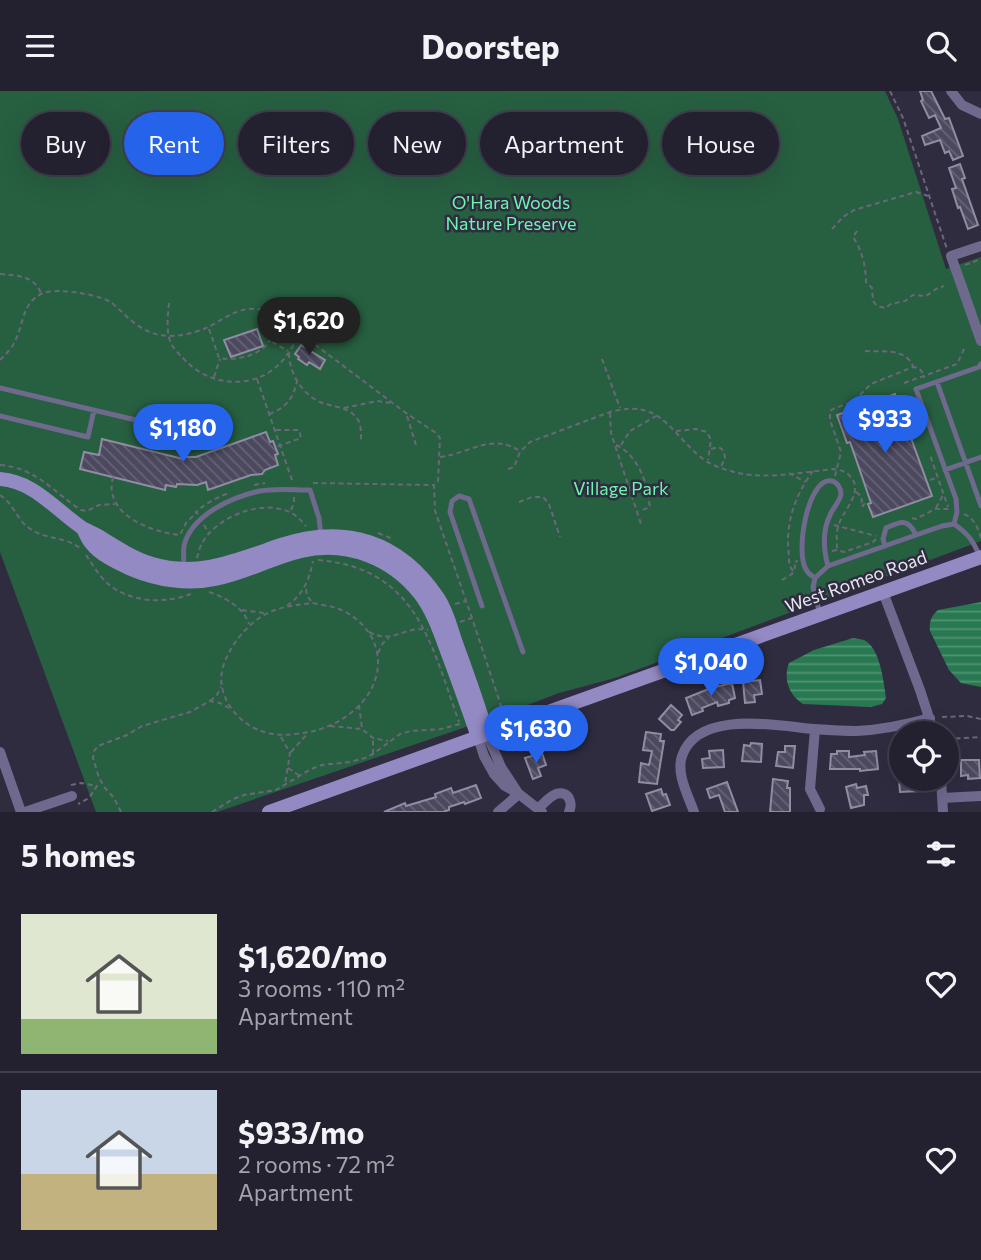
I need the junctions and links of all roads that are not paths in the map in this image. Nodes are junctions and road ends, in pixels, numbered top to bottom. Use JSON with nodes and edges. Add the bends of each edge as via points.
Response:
{"nodes":[{"id":1,"x":951,"y":91,"type":"edge"},
{"id":2,"x":981,"y":114,"type":"edge"},
{"id":3,"x":981,"y":246,"type":"edge"},
{"id":4,"x":981,"y":341,"type":"edge"},
{"id":5,"x":980,"y":367,"type":"edge"},
{"id":6,"x":937,"y":382,"type":"junction"},
{"id":7,"x":0,"y":388,"type":"edge"},
{"id":8,"x":94,"y":410,"type":"junction"},
{"id":9,"x":0,"y":416,"type":"edge"},
{"id":10,"x":174,"y":429,"type":"dead end"},
{"id":11,"x":981,"y":457,"type":"edge"},
{"id":12,"x":966,"y":463,"type":"junction"},
{"id":13,"x":946,"y":470,"type":"junction"},
{"id":14,"x":0,"y":479,"type":"edge"},
{"id":15,"x":981,"y":506,"type":"edge"},
{"id":16,"x":954,"y":524,"type":"junction"},
{"id":17,"x":916,"y":535,"type":"junction"},
{"id":18,"x":314,"y":540,"type":"junction"},
{"id":19,"x":885,"y":546,"type":"junction"},
{"id":20,"x":980,"y":558,"type":"edge"},
{"id":21,"x":828,"y":566,"type":"junction"},
{"id":22,"x":188,"y":574,"type":"junction"},
{"id":23,"x":815,"y":578,"type":"junction"},
{"id":24,"x":883,"y":592,"type":"junction"},
{"id":25,"x":482,"y":606,"type":"dead end"},
{"id":26,"x":821,"y":614,"type":"junction"},
{"id":27,"x":438,"y":628,"type":"junction"},
{"id":28,"x":523,"y":652,"type":"dead end"},
{"id":29,"x":930,"y":718,"type":"junction"},
{"id":30,"x":931,"y":721,"type":"edge"},
{"id":31,"x":815,"y":729,"type":"junction"},
{"id":32,"x":482,"y":735,"type":"junction"},
{"id":33,"x":0,"y":752,"type":"edge"},
{"id":34,"x":942,"y":791,"type":"edge"},
{"id":35,"x":519,"y":794,"type":"junction"},
{"id":36,"x":74,"y":795,"type":"road end"},
{"id":37,"x":981,"y":796,"type":"edge"},
{"id":38,"x":942,"y":798,"type":"junction"},
{"id":39,"x":820,"y":809,"type":"dead end"},
{"id":40,"x":540,"y":810,"type":"edge"},
{"id":41,"x":23,"y":812,"type":"edge"},
{"id":42,"x":269,"y":812,"type":"edge"},
{"id":43,"x":498,"y":812,"type":"edge"},
{"id":44,"x":569,"y":812,"type":"edge"},
{"id":45,"x":694,"y":812,"type":"edge"},
{"id":46,"x":943,"y":812,"type":"edge"}],
"edges":[{"from":1,"to":2,"type":"street","via":[[962,106]]},
{"from":3,"to":4,"type":"street","via":[[951,256]]},
{"from":5,"to":6,"type":"lane"},
{"from":6,"to":12,"type":"lane"},
{"from":6,"to":13,"type":"lane","via":[[916,389]]},
{"from":7,"to":8,"type":"lane"},
{"from":8,"to":9,"type":"lane","via":[[88,437]]},
{"from":8,"to":10,"type":"lane"},
{"from":11,"to":12,"type":"lane"},
{"from":12,"to":13,"type":"lane"},
{"from":12,"to":15,"type":"lane"},
{"from":13,"to":16,"type":"lane","via":[[956,499]]},
{"from":14,"to":22,"type":"main road","via":[[29,486],[83,529],[121,551]]},
{"from":16,"to":17,"type":"lane"},
{"from":16,"to":20,"type":"lane","via":[[973,540]]},
{"from":17,"to":19,"type":"lane"},
{"from":17,"to":19,"type":"lane","via":[[910,524],[895,524],[886,529]]},
{"from":18,"to":22,"type":"main road","via":[[294,541]]},
{"from":18,"to":22,"type":"lane","via":[[319,518],[309,486],[261,491],[221,505],[191,529],[184,547]]},
{"from":18,"to":27,"type":"main road","via":[[342,536],[371,542],[398,557],[422,576],[440,601]]},
{"from":19,"to":21,"type":"lane"},
{"from":20,"to":24,"type":"main road","name":"West Romeo Road"},
{"from":21,"to":23,"type":"lane"},
{"from":21,"to":23,"type":"lane","via":[[825,528],[841,493],[831,481],[820,485],[803,528],[801,554]]},
{"from":23,"to":26,"type":"lane"},
{"from":24,"to":26,"type":"main road","name":"West Romeo Road"},
{"from":24,"to":29,"type":"street"},
{"from":25,"to":28,"type":"lane","via":[[450,512],[452,501],[459,496],[469,499]]},
{"from":26,"to":32,"type":"main road","name":"West Romeo Road"},
{"from":27,"to":32,"type":"main road"},
{"from":27,"to":32,"type":"main road","via":[[482,717]]},
{"from":29,"to":30,"type":"street"},
{"from":29,"to":31,"type":"street","via":[[886,729]]},
{"from":31,"to":39,"type":"street","via":[[810,789]]},
{"from":31,"to":45,"type":"street","via":[[746,723],[697,736],[686,748],[680,770]]},
{"from":32,"to":35,"type":"street","via":[[484,756],[494,774]]},
{"from":32,"to":42,"type":"main road","name":"West Romeo Road"},
{"from":33,"to":41,"type":"street"},
{"from":34,"to":38,"type":"street"},
{"from":35,"to":40,"type":"street"},
{"from":35,"to":43,"type":"street"},
{"from":36,"to":41,"type":"street"},
{"from":37,"to":38,"type":"street"},
{"from":38,"to":46,"type":"street"},
{"from":40,"to":44,"type":"street","via":[[560,793],[570,799]]}]}
